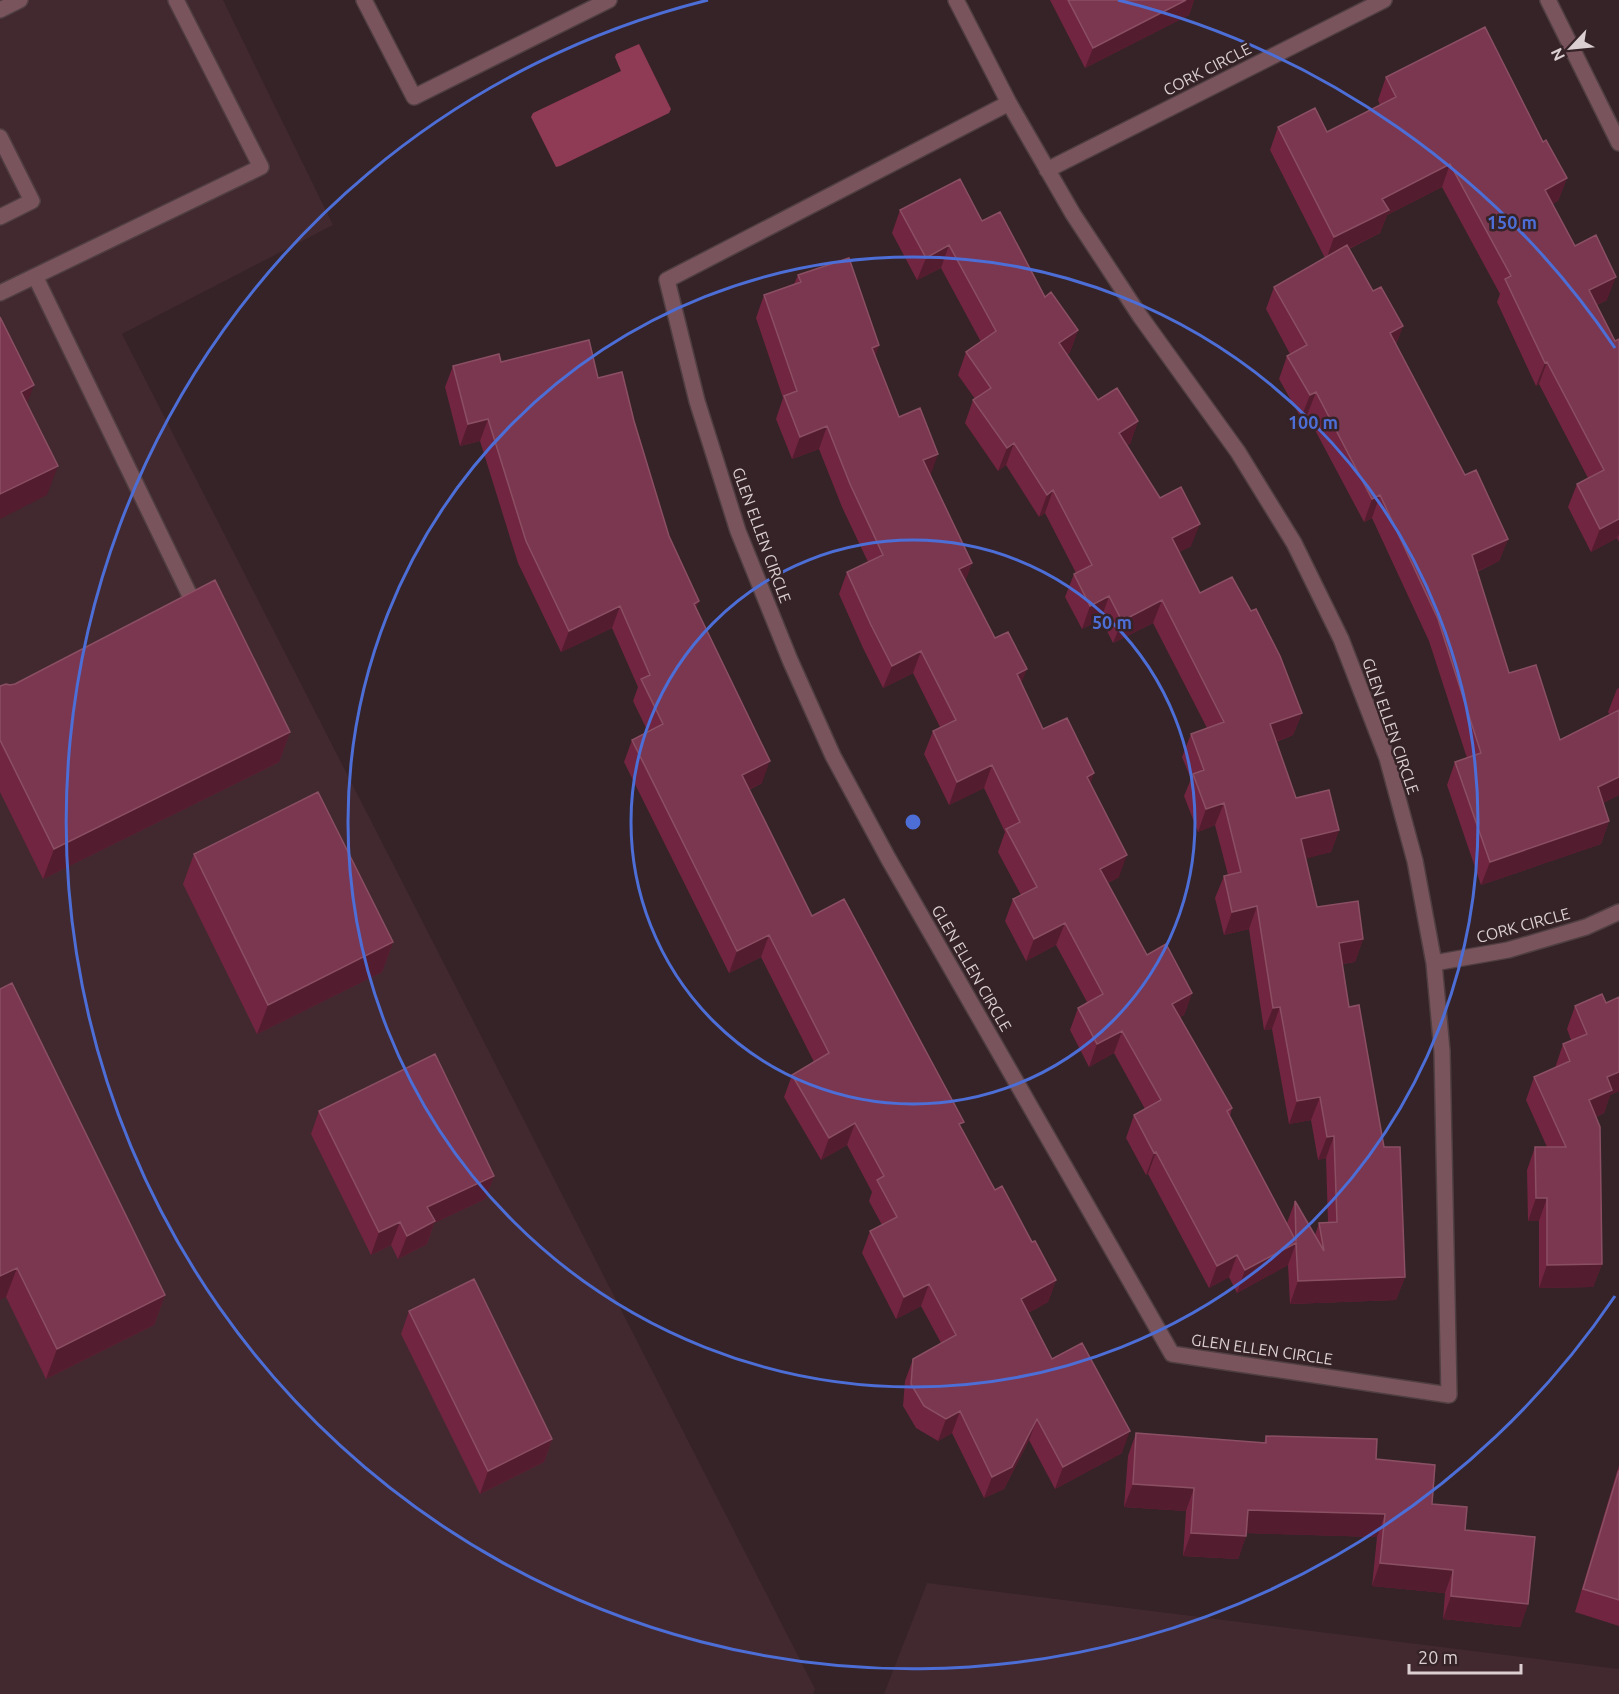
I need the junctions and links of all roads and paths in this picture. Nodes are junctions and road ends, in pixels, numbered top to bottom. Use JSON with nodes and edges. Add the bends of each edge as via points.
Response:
{"nodes":[{"id":1,"x":20,"y":0,"type":"edge"},
{"id":2,"x":176,"y":0,"type":"edge"},
{"id":3,"x":364,"y":0,"type":"edge"},
{"id":4,"x":609,"y":0,"type":"edge"},
{"id":5,"x":956,"y":0,"type":"edge"},
{"id":6,"x":1384,"y":0,"type":"edge"},
{"id":7,"x":1548,"y":0,"type":"edge"},
{"id":8,"x":0,"y":10,"type":"edge"},
{"id":9,"x":1009,"y":103,"type":"junction"},
{"id":10,"x":0,"y":137,"type":"edge"},
{"id":11,"x":1619,"y":143,"type":"edge"},
{"id":12,"x":1047,"y":170,"type":"junction"},
{"id":13,"x":0,"y":217,"type":"edge"},
{"id":14,"x":35,"y":276,"type":"junction"},
{"id":15,"x":0,"y":293,"type":"edge"},
{"id":16,"x":173,"y":614,"type":"edge"},
{"id":17,"x":1619,"y":912,"type":"edge"},
{"id":18,"x":1434,"y":963,"type":"junction"}],
"edges":[{"from":1,"to":8,"type":"street"},
{"from":2,"to":14,"type":"street","via":[[261,168]]},
{"from":3,"to":4,"type":"street","via":[[414,97]]},
{"from":5,"to":9,"type":"street","name":"GLEN ELLEN CIRCLE"},
{"from":6,"to":12,"type":"street","name":"CORK CIRCLE"},
{"from":7,"to":11,"type":"street"},
{"from":9,"to":12,"type":"street","name":"GLEN ELLEN CIRCLE"},
{"from":9,"to":18,"type":"street","name":"GLEN ELLEN CIRCLE","via":[[667,280],[697,401],[738,531],[833,756],[1172,1354],[1449,1395],[1443,1051]]},
{"from":10,"to":13,"type":"street","via":[[32,201]]},
{"from":12,"to":18,"type":"street","name":"GLEN ELLEN CIRCLE","via":[[1140,316],[1238,452],[1294,543],[1341,639],[1387,758],[1414,861]]},
{"from":14,"to":15,"type":"street"},
{"from":14,"to":16,"type":"street","via":[[194,604]]},
{"from":17,"to":18,"type":"street","name":"CORK CIRCLE","via":[[1586,927],[1508,950]]}]}
